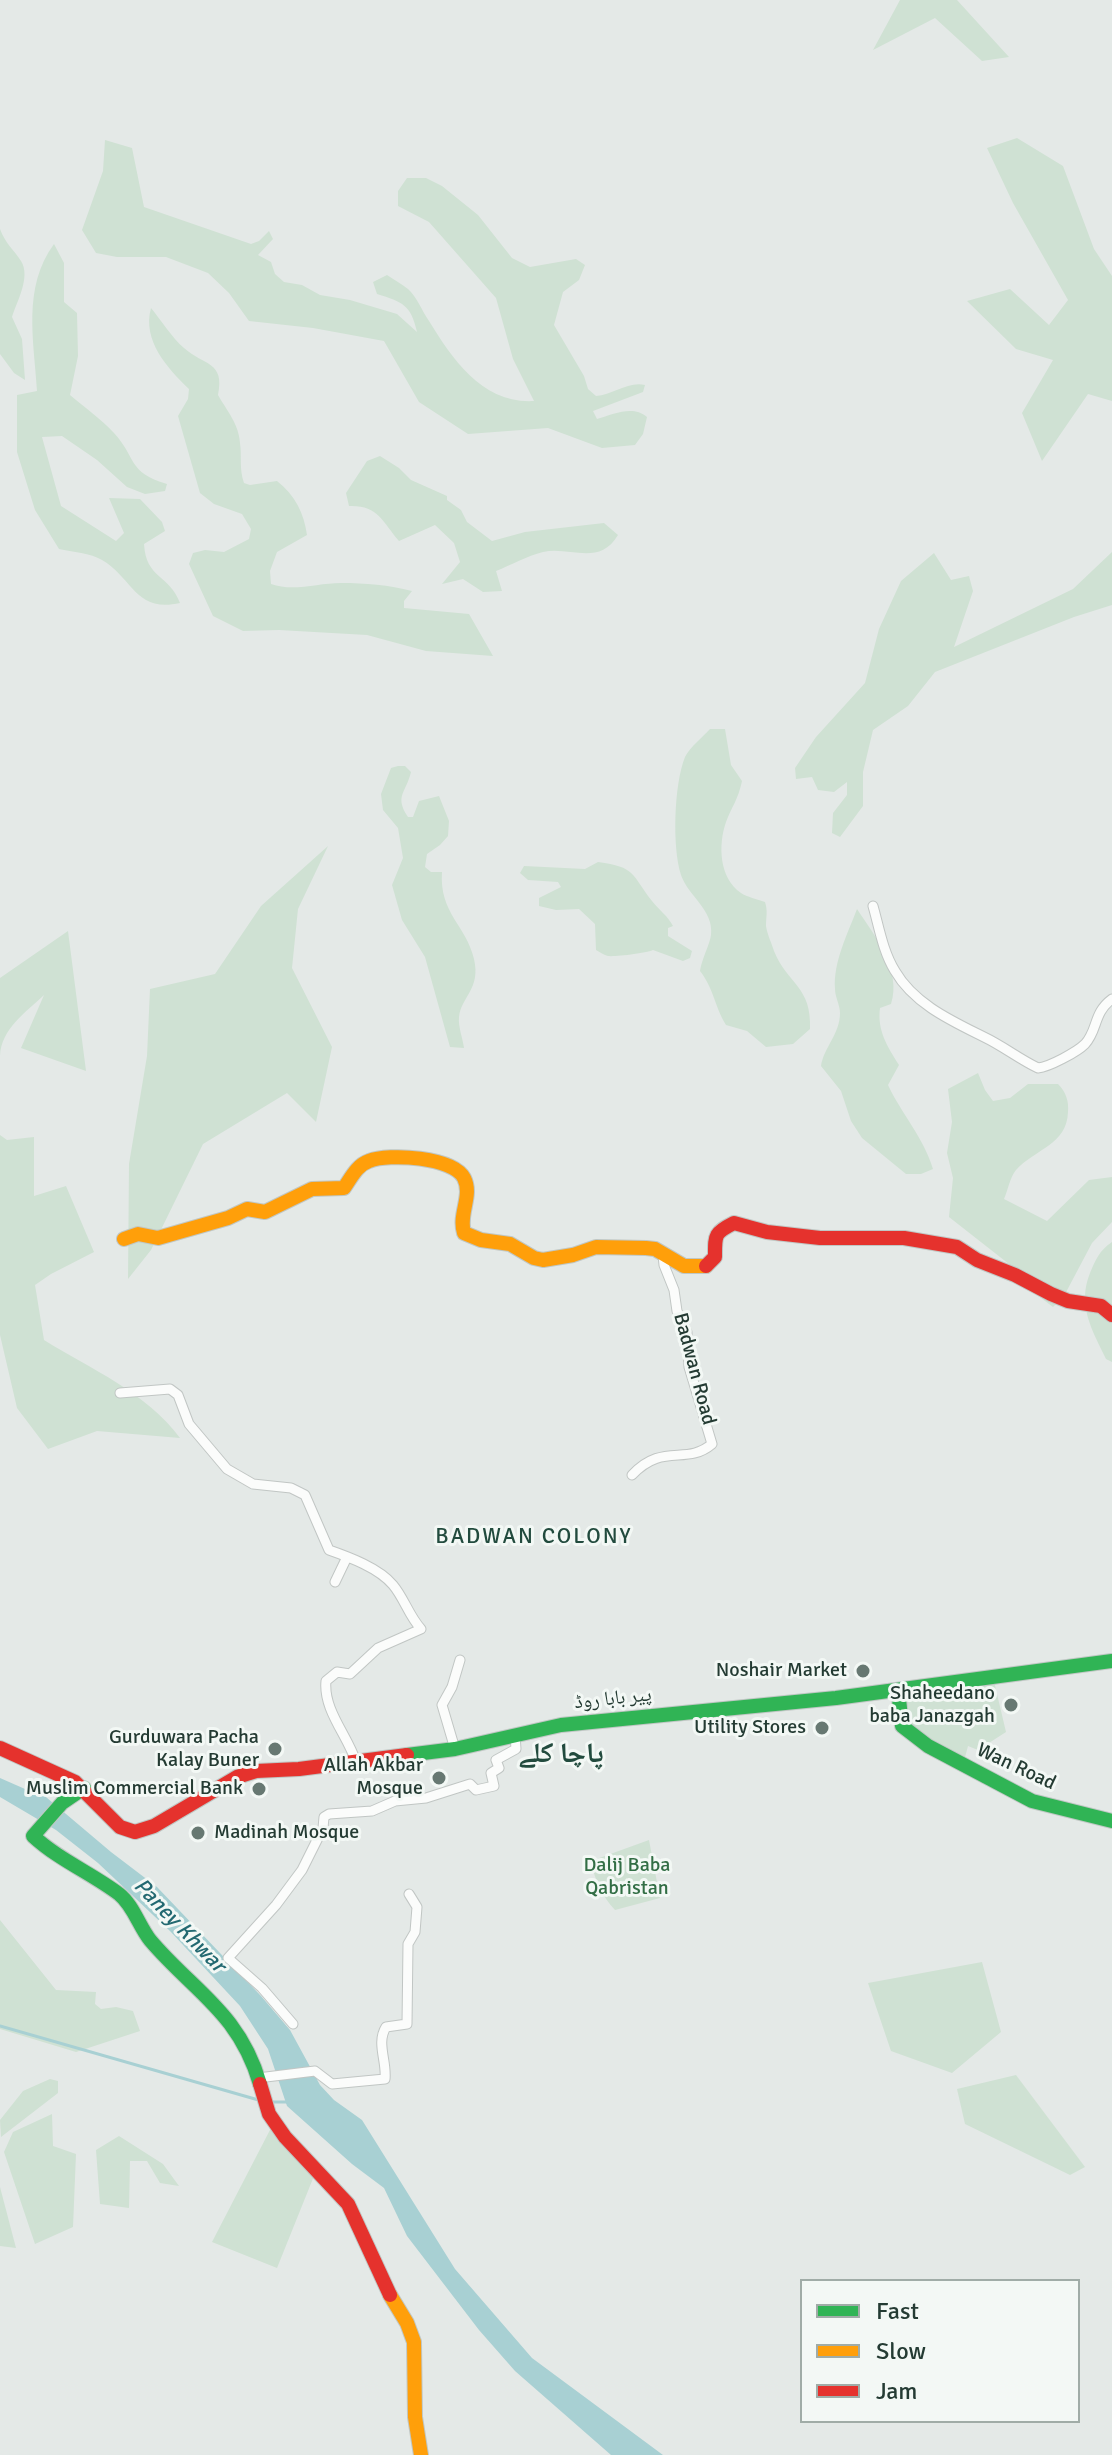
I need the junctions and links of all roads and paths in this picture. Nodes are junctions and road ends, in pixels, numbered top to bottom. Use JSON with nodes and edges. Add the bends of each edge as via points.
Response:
{"nodes":[{"id":1,"x":873,"y":906,"type":"dead end"},
{"id":2,"x":1112,"y":999,"type":"edge"},
{"id":3,"x":124,"y":1239,"type":"dead end"},
{"id":4,"x":663,"y":1255,"type":"junction"},
{"id":5,"x":1112,"y":1315,"type":"edge"},
{"id":6,"x":120,"y":1393,"type":"dead end"},
{"id":7,"x":632,"y":1475,"type":"dead end"},
{"id":8,"x":347,"y":1557,"type":"junction"},
{"id":9,"x":335,"y":1582,"type":"dead end"},
{"id":10,"x":460,"y":1660,"type":"dead end"},
{"id":11,"x":1112,"y":1661,"type":"edge"},
{"id":12,"x":898,"y":1690,"type":"junction"},
{"id":13,"x":515,"y":1735,"type":"junction"},
{"id":14,"x":0,"y":1748,"type":"edge"},
{"id":15,"x":455,"y":1749,"type":"junction"},
{"id":16,"x":356,"y":1762,"type":"junction"},
{"id":17,"x":84,"y":1788,"type":"junction"},
{"id":18,"x":1112,"y":1821,"type":"edge"},
{"id":19,"x":409,"y":1894,"type":"dead end"},
{"id":20,"x":293,"y":2024,"type":"dead end"},
{"id":21,"x":258,"y":2078,"type":"junction"},
{"id":22,"x":421,"y":2455,"type":"edge"}],
"edges":[{"from":1,"to":2,"type":"street","via":[[896,974],[927,1005],[1038,1068],[1048,1068],[1084,1045],[1096,1017]]},
{"from":3,"to":4,"type":"street","via":[[138,1234],[158,1238],[247,1209],[265,1212],[312,1189],[344,1188],[359,1166],[380,1157],[441,1160],[460,1172],[468,1195],[461,1222],[464,1233],[481,1240],[510,1244],[534,1258],[612,1246]]},
{"from":4,"to":5,"type":"street","via":[[684,1266],[704,1268],[715,1257],[718,1231],[734,1223],[820,1238],[904,1238],[957,1247],[1051,1294],[1101,1306]]},
{"from":4,"to":7,"type":"street","name":"Badwan Road","via":[[712,1444],[698,1453],[655,1457]]},
{"from":6,"to":8,"type":"street","via":[[170,1389],[178,1395],[189,1424],[227,1469],[253,1484],[305,1495],[329,1550]]},
{"from":8,"to":9,"type":"street"},
{"from":8,"to":16,"type":"street","via":[[391,1583],[421,1629],[378,1648],[350,1674],[337,1672],[326,1681],[341,1735]]},
{"from":10,"to":15,"type":"street","via":[[442,1705]]},
{"from":11,"to":12,"type":"street","name":"پیر بابا روڈ"},
{"from":12,"to":13,"type":"street","name":"پیر بابا روڈ","via":[[561,1725]]},
{"from":12,"to":18,"type":"street","name":"Wan Road","via":[[902,1726],[928,1746],[1032,1801]]},
{"from":13,"to":15,"type":"street","name":"پیر بابا روڈ"},
{"from":13,"to":20,"type":"street","via":[[516,1749],[496,1760],[494,1786],[476,1790],[470,1784],[372,1811],[324,1817],[302,1870],[228,1958]]},
{"from":14,"to":17,"type":"street"},
{"from":15,"to":16,"type":"street","name":"پیر بابا روڈ"},
{"from":16,"to":17,"type":"street","name":"پیر بابا روڈ","via":[[237,1777],[135,1832],[120,1827]]},
{"from":17,"to":21,"type":"street","via":[[62,1803],[33,1836],[54,1855],[122,1896],[149,1939],[213,2001],[239,2035]]},
{"from":19,"to":21,"type":"street","via":[[417,1907],[408,1944],[407,2024],[383,2031],[385,2079],[332,2084],[315,2071]]},
{"from":21,"to":22,"type":"street","via":[[269,2114],[285,2137],[348,2204],[411,2332]]}]}
